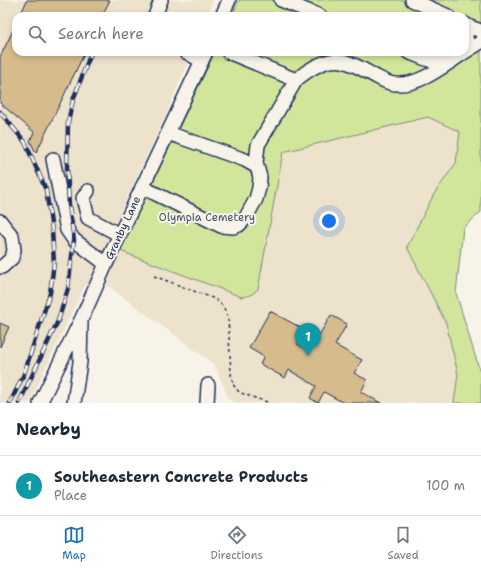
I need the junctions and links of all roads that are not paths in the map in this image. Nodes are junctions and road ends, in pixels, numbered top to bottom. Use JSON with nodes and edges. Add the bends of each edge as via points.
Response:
{"nodes":[{"id":1,"x":161,"y":0,"type":"edge"},
{"id":2,"x":229,"y":0,"type":"edge"},
{"id":3,"x":281,"y":0,"type":"edge"},
{"id":4,"x":412,"y":0,"type":"edge"},
{"id":5,"x":156,"y":12,"type":"edge"},
{"id":6,"x":224,"y":12,"type":"edge"},
{"id":7,"x":310,"y":12,"type":"edge"},
{"id":8,"x":439,"y":12,"type":"edge"},
{"id":9,"x":469,"y":26,"type":"edge"},
{"id":10,"x":481,"y":31,"type":"edge"},
{"id":11,"x":481,"y":42,"type":"edge"},
{"id":12,"x":469,"y":50,"type":"edge"},
{"id":13,"x":238,"y":56,"type":"edge"},
{"id":14,"x":415,"y":56,"type":"edge"},
{"id":15,"x":458,"y":56,"type":"edge"},
{"id":16,"x":204,"y":57,"type":"edge"},
{"id":17,"x":434,"y":66,"type":"junction"},
{"id":18,"x":296,"y":80,"type":"junction"},
{"id":19,"x":168,"y":133,"type":"junction"},
{"id":20,"x":258,"y":145,"type":"junction"},
{"id":21,"x":233,"y":156,"type":"junction"},
{"id":22,"x":53,"y":159,"type":"dead end"},
{"id":23,"x":257,"y":167,"type":"junction"},
{"id":24,"x":142,"y":187,"type":"junction"},
{"id":25,"x":88,"y":190,"type":"dead end"},
{"id":26,"x":0,"y":222,"type":"edge"},
{"id":27,"x":120,"y":235,"type":"junction"},
{"id":28,"x":106,"y":264,"type":"junction"},
{"id":29,"x":0,"y":267,"type":"edge"},
{"id":30,"x":82,"y":318,"type":"junction"},
{"id":31,"x":208,"y":385,"type":"dead end"},
{"id":32,"x":40,"y":403,"type":"edge"},
{"id":33,"x":74,"y":403,"type":"edge"},
{"id":34,"x":207,"y":403,"type":"edge"}],
"edges":[{"from":1,"to":5,"type":"street"},
{"from":2,"to":6,"type":"street"},
{"from":3,"to":7,"type":"street"},
{"from":4,"to":8,"type":"street"},
{"from":9,"to":10,"type":"street"},
{"from":11,"to":12,"type":"street"},
{"from":13,"to":18,"type":"street"},
{"from":14,"to":17,"type":"street"},
{"from":15,"to":17,"type":"street","via":[[447,63]]},
{"from":16,"to":19,"type":"street","name":"Granby Lane"},
{"from":17,"to":18,"type":"street","via":[[418,80],[396,84],[351,63],[335,60],[320,64]]},
{"from":18,"to":20,"type":"street"},
{"from":19,"to":21,"type":"street"},
{"from":19,"to":24,"type":"street","name":"Granby Lane"},
{"from":20,"to":21,"type":"street","via":[[242,155]]},
{"from":20,"to":23,"type":"street"},
{"from":21,"to":23,"type":"street"},
{"from":22,"to":28,"type":"street","via":[[68,230],[74,240]]},
{"from":23,"to":24,"type":"street","via":[[260,177],[256,199],[245,219],[233,227],[221,226]]},
{"from":24,"to":27,"type":"street","name":"Granby Lane"},
{"from":25,"to":27,"type":"street","via":[[83,198],[88,218]]},
{"from":26,"to":29,"type":"street","via":[[12,236],[14,250],[12,258]]},
{"from":27,"to":28,"type":"street","name":"Granby Lane"},
{"from":28,"to":30,"type":"street","name":"Granby Lane"},
{"from":30,"to":32,"type":"street","name":"Granby Lane"},
{"from":30,"to":33,"type":"street","via":[[80,362]]},
{"from":31,"to":34,"type":"street"}]}
